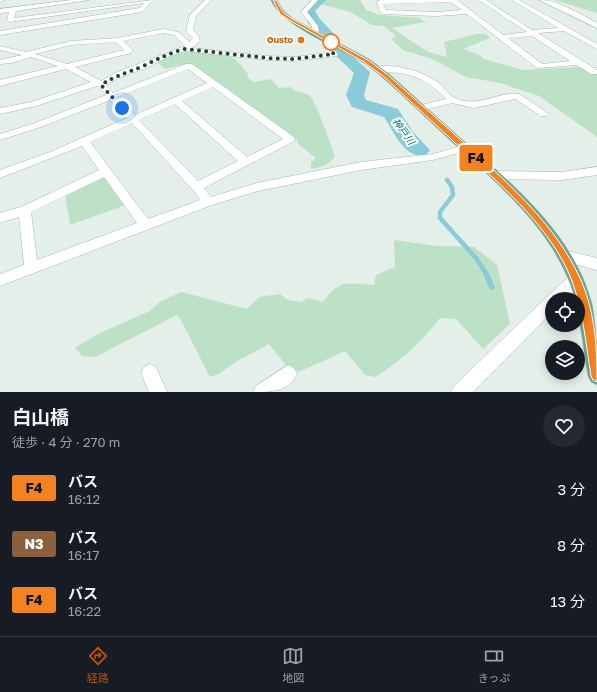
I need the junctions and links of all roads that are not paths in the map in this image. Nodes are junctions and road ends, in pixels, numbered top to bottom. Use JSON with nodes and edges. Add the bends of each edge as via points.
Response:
{"nodes":[{"id":1,"x":86,"y":0,"type":"edge"},
{"id":2,"x":149,"y":0,"type":"edge"},
{"id":3,"x":208,"y":0,"type":"edge"},
{"id":4,"x":274,"y":0,"type":"edge"},
{"id":5,"x":315,"y":0,"type":"edge"},
{"id":6,"x":453,"y":0,"type":"edge"},
{"id":7,"x":482,"y":0,"type":"edge"},
{"id":8,"x":515,"y":0,"type":"edge"},
{"id":9,"x":542,"y":0,"type":"edge"},
{"id":10,"x":73,"y":1,"type":"edge"},
{"id":11,"x":13,"y":10,"type":"junction"},
{"id":12,"x":569,"y":10,"type":"junction"},
{"id":13,"x":0,"y":11,"type":"edge"},
{"id":14,"x":73,"y":12,"type":"junction"},
{"id":15,"x":467,"y":12,"type":"junction"},
{"id":16,"x":590,"y":15,"type":"dead end"},
{"id":17,"x":10,"y":20,"type":"junction"},
{"id":18,"x":0,"y":21,"type":"edge"},
{"id":19,"x":73,"y":22,"type":"junction"},
{"id":20,"x":597,"y":26,"type":"edge"},
{"id":21,"x":565,"y":29,"type":"junction"},
{"id":22,"x":532,"y":33,"type":"junction"},
{"id":23,"x":0,"y":34,"type":"edge"},
{"id":24,"x":316,"y":34,"type":"junction"},
{"id":25,"x":500,"y":37,"type":"junction"},
{"id":26,"x":118,"y":40,"type":"junction"},
{"id":27,"x":336,"y":45,"type":"junction"},
{"id":28,"x":187,"y":47,"type":"junction"},
{"id":29,"x":597,"y":47,"type":"edge"},
{"id":30,"x":0,"y":48,"type":"edge"},
{"id":31,"x":27,"y":54,"type":"junction"},
{"id":32,"x":0,"y":62,"type":"edge"},
{"id":33,"x":578,"y":63,"type":"junction"},
{"id":34,"x":67,"y":67,"type":"junction"},
{"id":35,"x":377,"y":69,"type":"junction"},
{"id":36,"x":594,"y":72,"type":"dead end"},
{"id":37,"x":0,"y":84,"type":"edge"},
{"id":38,"x":99,"y":84,"type":"junction"},
{"id":39,"x":213,"y":84,"type":"junction"},
{"id":40,"x":112,"y":97,"type":"junction"},
{"id":41,"x":174,"y":100,"type":"junction"},
{"id":42,"x":451,"y":100,"type":"junction"},
{"id":43,"x":421,"y":108,"type":"junction"},
{"id":44,"x":0,"y":111,"type":"edge"},
{"id":45,"x":544,"y":114,"type":"dead end"},
{"id":46,"x":132,"y":119,"type":"junction"},
{"id":47,"x":0,"y":137,"type":"edge"},
{"id":48,"x":84,"y":141,"type":"junction"},
{"id":49,"x":465,"y":148,"type":"junction"},
{"id":50,"x":245,"y":161,"type":"junction"},
{"id":51,"x":106,"y":171,"type":"junction"},
{"id":52,"x":597,"y":171,"type":"edge"},
{"id":53,"x":0,"y":174,"type":"edge"},
{"id":54,"x":494,"y":174,"type":"junction"},
{"id":55,"x":197,"y":187,"type":"junction"},
{"id":56,"x":208,"y":202,"type":"junction"},
{"id":57,"x":25,"y":210,"type":"junction"},
{"id":58,"x":0,"y":218,"type":"edge"},
{"id":59,"x":146,"y":226,"type":"junction"},
{"id":60,"x":564,"y":256,"type":"junction"},
{"id":61,"x":597,"y":264,"type":"edge"},
{"id":62,"x":31,"y":268,"type":"junction"},
{"id":63,"x":0,"y":280,"type":"edge"},
{"id":64,"x":576,"y":280,"type":"junction"},
{"id":65,"x":563,"y":292,"type":"edge"},
{"id":66,"x":545,"y":309,"type":"edge"},
{"id":67,"x":150,"y":373,"type":"dead end"},
{"id":68,"x":288,"y":374,"type":"dead end"},
{"id":69,"x":597,"y":376,"type":"edge"},
{"id":70,"x":467,"y":389,"type":"edge"},
{"id":71,"x":158,"y":392,"type":"edge"},
{"id":72,"x":262,"y":392,"type":"edge"}],
"edges":[{"from":1,"to":10,"type":"street"},
{"from":2,"to":14,"type":"street"},
{"from":2,"to":19,"type":"street","via":[[142,10]]},
{"from":3,"to":28,"type":"street","via":[[191,18],[189,31],[196,39]]},
{"from":4,"to":24,"type":"main road","via":[[282,13]]},
{"from":5,"to":24,"type":"street","via":[[304,12],[315,26]]},
{"from":6,"to":15,"type":"street"},
{"from":6,"to":15,"type":"street","via":[[380,2],[383,12]]},
{"from":7,"to":22,"type":"street"},
{"from":8,"to":21,"type":"street"},
{"from":9,"to":12,"type":"street"},
{"from":10,"to":11,"type":"street"},
{"from":10,"to":14,"type":"street"},
{"from":11,"to":13,"type":"street"},
{"from":11,"to":17,"type":"street"},
{"from":12,"to":16,"type":"street"},
{"from":12,"to":20,"type":"street"},
{"from":14,"to":17,"type":"street"},
{"from":14,"to":19,"type":"street"},
{"from":15,"to":25,"type":"street"},
{"from":17,"to":18,"type":"street"},
{"from":19,"to":23,"type":"street"},
{"from":21,"to":22,"type":"street"},
{"from":21,"to":29,"type":"street"},
{"from":22,"to":25,"type":"street"},
{"from":22,"to":33,"type":"street"},
{"from":24,"to":27,"type":"main road"},
{"from":25,"to":33,"type":"street","via":[[540,66]]},
{"from":26,"to":28,"type":"street","via":[[167,31],[176,33]]},
{"from":26,"to":31,"type":"street","via":[[71,44]]},
{"from":26,"to":34,"type":"street","via":[[129,50]]},
{"from":27,"to":28,"type":"street","via":[[329,50],[334,54],[294,59],[267,58]]},
{"from":27,"to":35,"type":"main road"},
{"from":28,"to":38,"type":"street"},
{"from":30,"to":31,"type":"street"},
{"from":31,"to":32,"type":"street","via":[[12,61]]},
{"from":31,"to":34,"type":"street"},
{"from":33,"to":36,"type":"street"},
{"from":34,"to":37,"type":"street"},
{"from":34,"to":38,"type":"street"},
{"from":35,"to":42,"type":"street","via":[[424,76]]},
{"from":35,"to":43,"type":"main road"},
{"from":38,"to":40,"type":"street"},
{"from":38,"to":44,"type":"street"},
{"from":39,"to":40,"type":"street","via":[[189,66]]},
{"from":39,"to":41,"type":"street"},
{"from":39,"to":50,"type":"street","via":[[290,139]]},
{"from":40,"to":46,"type":"street"},
{"from":40,"to":47,"type":"street"},
{"from":41,"to":46,"type":"street"},
{"from":41,"to":50,"type":"street"},
{"from":42,"to":43,"type":"street"},
{"from":42,"to":45,"type":"street","via":[[474,106],[516,96]]},
{"from":43,"to":49,"type":"main road"},
{"from":46,"to":48,"type":"street"},
{"from":46,"to":55,"type":"street"},
{"from":48,"to":51,"type":"street"},
{"from":48,"to":53,"type":"street"},
{"from":49,"to":54,"type":"main road"},
{"from":49,"to":56,"type":"street","via":[[433,157],[315,174],[257,187]]},
{"from":50,"to":55,"type":"street"},
{"from":51,"to":57,"type":"street"},
{"from":51,"to":59,"type":"street"},
{"from":52,"to":54,"type":"street","via":[[562,176]]},
{"from":54,"to":60,"type":"main road","via":[[542,223]]},
{"from":55,"to":56,"type":"street"},
{"from":56,"to":59,"type":"street"},
{"from":57,"to":58,"type":"street"},
{"from":57,"to":62,"type":"street"},
{"from":59,"to":62,"type":"street"},
{"from":60,"to":61,"type":"street"},
{"from":60,"to":64,"type":"main road"},
{"from":62,"to":63,"type":"street"},
{"from":64,"to":65,"type":"street"},
{"from":64,"to":69,"type":"main road","via":[[584,307]]},
{"from":66,"to":70,"type":"street"},
{"from":67,"to":71,"type":"street"},
{"from":68,"to":72,"type":"street"}]}
